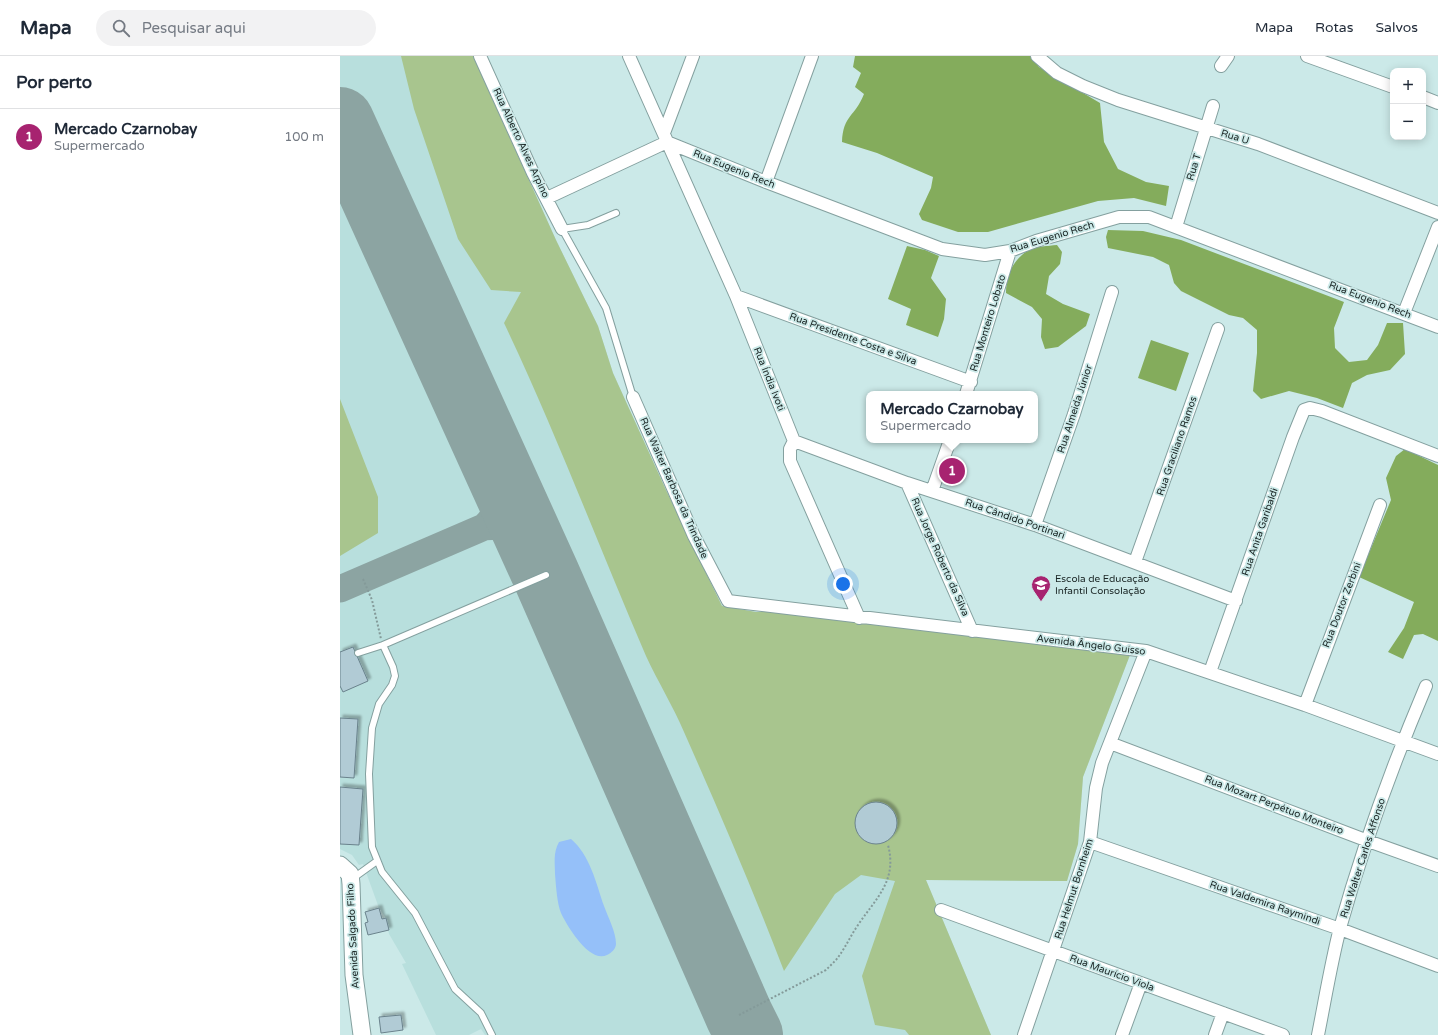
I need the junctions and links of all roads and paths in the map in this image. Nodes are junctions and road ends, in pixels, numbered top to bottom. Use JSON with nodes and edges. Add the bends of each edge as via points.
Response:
{"nodes":[{"id":1,"x":480,"y":56,"type":"edge"},
{"id":2,"x":630,"y":56,"type":"edge"},
{"id":3,"x":694,"y":56,"type":"edge"},
{"id":4,"x":812,"y":56,"type":"edge"},
{"id":5,"x":1037,"y":56,"type":"edge"},
{"id":6,"x":1307,"y":56,"type":"edge"},
{"id":7,"x":1390,"y":85,"type":"edge"},
{"id":8,"x":1426,"y":98,"type":"edge"},
{"id":9,"x":1438,"y":103,"type":"edge"},
{"id":10,"x":1213,"y":106,"type":"dead end"},
{"id":11,"x":1205,"y":128,"type":"junction"},
{"id":12,"x":665,"y":137,"type":"junction"},
{"id":13,"x":766,"y":182,"type":"junction"},
{"id":14,"x":547,"y":198,"type":"junction"},
{"id":15,"x":616,"y":213,"type":"dead end"},
{"id":16,"x":1438,"y":213,"type":"edge"},
{"id":17,"x":1176,"y":227,"type":"junction"},
{"id":18,"x":1438,"y":227,"type":"edge"},
{"id":19,"x":562,"y":229,"type":"junction"},
{"id":20,"x":1010,"y":251,"type":"junction"},
{"id":21,"x":1112,"y":292,"type":"dead end"},
{"id":22,"x":736,"y":296,"type":"junction"},
{"id":23,"x":1404,"y":313,"type":"junction"},
{"id":24,"x":1438,"y":327,"type":"edge"},
{"id":25,"x":1218,"y":329,"type":"dead end"},
{"id":26,"x":971,"y":382,"type":"junction"},
{"id":27,"x":967,"y":391,"type":"edge"},
{"id":28,"x":633,"y":397,"type":"joint"},
{"id":29,"x":794,"y":440,"type":"junction"},
{"id":30,"x":949,"y":443,"type":"edge"},
{"id":31,"x":1438,"y":456,"type":"edge"},
{"id":32,"x":908,"y":483,"type":"junction"},
{"id":33,"x":932,"y":491,"type":"junction"},
{"id":34,"x":1380,"y":505,"type":"dead end"},
{"id":35,"x":1035,"y":525,"type":"junction"},
{"id":36,"x":1135,"y":562,"type":"junction"},
{"id":37,"x":546,"y":575,"type":"dead end"},
{"id":38,"x":363,"y":579,"type":"dead end"},
{"id":39,"x":728,"y":601,"type":"joint"},
{"id":40,"x":1236,"y":601,"type":"junction"},
{"id":41,"x":859,"y":618,"type":"junction"},
{"id":42,"x":972,"y":631,"type":"junction"},
{"id":43,"x":383,"y":645,"type":"junction"},
{"id":44,"x":1146,"y":651,"type":"junction"},
{"id":45,"x":358,"y":653,"type":"dead end"},
{"id":46,"x":1210,"y":672,"type":"junction"},
{"id":47,"x":1426,"y":686,"type":"dead end"},
{"id":48,"x":1305,"y":705,"type":"junction"},
{"id":49,"x":1402,"y":741,"type":"junction"},
{"id":50,"x":1110,"y":743,"type":"junction"},
{"id":51,"x":1438,"y":754,"type":"edge"},
{"id":52,"x":1368,"y":841,"type":"junction"},
{"id":53,"x":1090,"y":842,"type":"junction"},
{"id":54,"x":888,"y":845,"type":"dead end"},
{"id":55,"x":377,"y":861,"type":"junction"},
{"id":56,"x":340,"y":865,"type":"edge"},
{"id":57,"x":1438,"y":866,"type":"edge"},
{"id":58,"x":350,"y":881,"type":"junction"},
{"id":59,"x":941,"y":910,"type":"dead end"},
{"id":60,"x":1340,"y":929,"type":"junction"},
{"id":61,"x":1053,"y":951,"type":"junction"},
{"id":62,"x":1438,"y":966,"type":"edge"},
{"id":63,"x":1140,"y":983,"type":"junction"},
{"id":64,"x":1223,"y":1013,"type":"junction"},
{"id":65,"x":739,"y":1015,"type":"dead end"},
{"id":66,"x":362,"y":1035,"type":"edge"},
{"id":67,"x":492,"y":1035,"type":"edge"},
{"id":68,"x":1024,"y":1035,"type":"edge"},
{"id":69,"x":1122,"y":1035,"type":"edge"},
{"id":70,"x":1215,"y":1035,"type":"edge"},
{"id":71,"x":1283,"y":1035,"type":"edge"},
{"id":72,"x":1318,"y":1035,"type":"edge"}],
"edges":[{"from":1,"to":14,"type":"street","name":"Rua Alberto Alves Arpino"},
{"from":2,"to":12,"type":"street","name":"Rua Índia Ivoti"},
{"from":3,"to":12,"type":"street"},
{"from":4,"to":13,"type":"street"},
{"from":5,"to":11,"type":"street","name":"Rua U","via":[[1057,73],[1083,86]]},
{"from":6,"to":7,"type":"street"},
{"from":8,"to":9,"type":"street"},
{"from":10,"to":11,"type":"street","name":"Rua T"},
{"from":11,"to":16,"type":"street","name":"Rua U","via":[[1258,144]]},
{"from":11,"to":17,"type":"street","name":"Rua T"},
{"from":12,"to":13,"type":"street","name":"Rua Eugenio Rech"},
{"from":12,"to":14,"type":"street"},
{"from":12,"to":22,"type":"street","name":"Rua Índia Ivoti"},
{"from":13,"to":20,"type":"street","name":"Rua Eugenio Rech","via":[[942,249],[985,255]]},
{"from":14,"to":19,"type":"street","name":"Rua Alberto Alves Arpino"},
{"from":15,"to":19,"type":"lane","via":[[588,226]]},
{"from":17,"to":20,"type":"street","name":"Rua Eugenio Rech","via":[[1149,217],[1119,216]]},
{"from":17,"to":23,"type":"street","name":"Rua Eugenio Rech"},
{"from":18,"to":23,"type":"street"},
{"from":19,"to":28,"type":"lane","via":[[606,308]]},
{"from":20,"to":26,"type":"street","name":"Rua Monteiro Lobato"},
{"from":21,"to":35,"type":"street","name":"Rua Almeida Júnior","via":[[1074,414]]},
{"from":22,"to":26,"type":"street","name":"Rua Presidente Costa e Silva"},
{"from":22,"to":29,"type":"street","name":"Rua Índia Ivoti"},
{"from":23,"to":24,"type":"street","name":"Rua Eugenio Rech"},
{"from":25,"to":36,"type":"street","name":"Rua Graciliano Ramos"},
{"from":26,"to":27,"type":"street","name":"Rua Monteiro Lobato"},
{"from":28,"to":39,"type":"street","name":"Rua Walter Barbosa da Trindade","via":[[694,536]]},
{"from":29,"to":32,"type":"street","name":"Rua Cândido Portinari"},
{"from":29,"to":41,"type":"street","via":[[790,449],[790,461]]},
{"from":30,"to":33,"type":"street"},
{"from":31,"to":40,"type":"street","name":"Rua Anita Garibaldi","via":[[1322,410],[1304,410]]},
{"from":32,"to":33,"type":"street","name":"Rua Cândido Portinari"},
{"from":32,"to":42,"type":"street","name":"Rua Jorge Roberto da Silva"},
{"from":33,"to":35,"type":"street","name":"Rua Cândido Portinari"},
{"from":34,"to":48,"type":"street","name":"Rua Doutor Zerbini"},
{"from":35,"to":36,"type":"street","name":"Rua Cândido Portinari"},
{"from":36,"to":40,"type":"street","name":"Rua Cândido Portinari"},
{"from":37,"to":43,"type":"lane"},
{"from":38,"to":43,"type":"path","via":[[372,600]]},
{"from":39,"to":41,"type":"street","name":"Avenida Ângelo Guisso"},
{"from":40,"to":46,"type":"street","name":"Rua Anita Garibaldi"},
{"from":41,"to":42,"type":"street","name":"Avenida Ângelo Guisso"},
{"from":42,"to":44,"type":"street","name":"Avenida Ângelo Guisso"},
{"from":43,"to":45,"type":"lane"},
{"from":43,"to":55,"type":"lane","via":[[395,676],[392,686],[379,704],[372,728],[369,774],[372,848]]},
{"from":44,"to":46,"type":"street","name":"Avenida Ângelo Guisso"},
{"from":44,"to":50,"type":"street","name":"Rua Helmut Bornheim"},
{"from":46,"to":48,"type":"street","name":"Avenida Ângelo Guisso"},
{"from":47,"to":49,"type":"street","name":"Rua Walter Carlos Affonso"},
{"from":48,"to":49,"type":"street","name":"Avenida Ângelo Guisso"},
{"from":49,"to":51,"type":"street","name":"Avenida Ângelo Guisso"},
{"from":49,"to":52,"type":"street","name":"Rua Walter Carlos Affonso"},
{"from":50,"to":52,"type":"street","name":"Rua Mozart Perpétuo Monteiro"},
{"from":50,"to":53,"type":"street","name":"Rua Helmut Bornheim","via":[[1096,788]]},
{"from":52,"to":57,"type":"street","name":"Rua Mozart Perpétuo Monteiro"},
{"from":52,"to":60,"type":"street","name":"Rua Walter Carlos Affonso"},
{"from":53,"to":60,"type":"street","name":"Rua Valdemira Raymindi"},
{"from":53,"to":61,"type":"street","name":"Rua Helmut Bornheim"},
{"from":54,"to":65,"type":"path","via":[[891,864],[885,887],[836,960],[826,970]]},
{"from":55,"to":58,"type":"lane"},
{"from":55,"to":67,"type":"lane","via":[[395,890],[418,918],[455,989],[480,1013]]},
{"from":56,"to":58,"type":"street","name":"Avenida Salgado Filho","via":[[350,874]]},
{"from":58,"to":66,"type":"street","name":"Avenida Salgado Filho","via":[[354,975]]},
{"from":59,"to":61,"type":"street","name":"Rua Maurício Viola"},
{"from":60,"to":62,"type":"street","name":"Rua Valdemira Raymindi"},
{"from":60,"to":72,"type":"street","name":"Rua Walter Carlos Affonso"},
{"from":61,"to":63,"type":"street","name":"Rua Maurício Viola"},
{"from":61,"to":68,"type":"street","name":"Rua Helmut Bornheim"},
{"from":63,"to":64,"type":"street","name":"Rua Maurício Viola"},
{"from":63,"to":69,"type":"street"},
{"from":64,"to":70,"type":"street"},
{"from":64,"to":71,"type":"street","name":"Rua Maurício Viola"}]}
